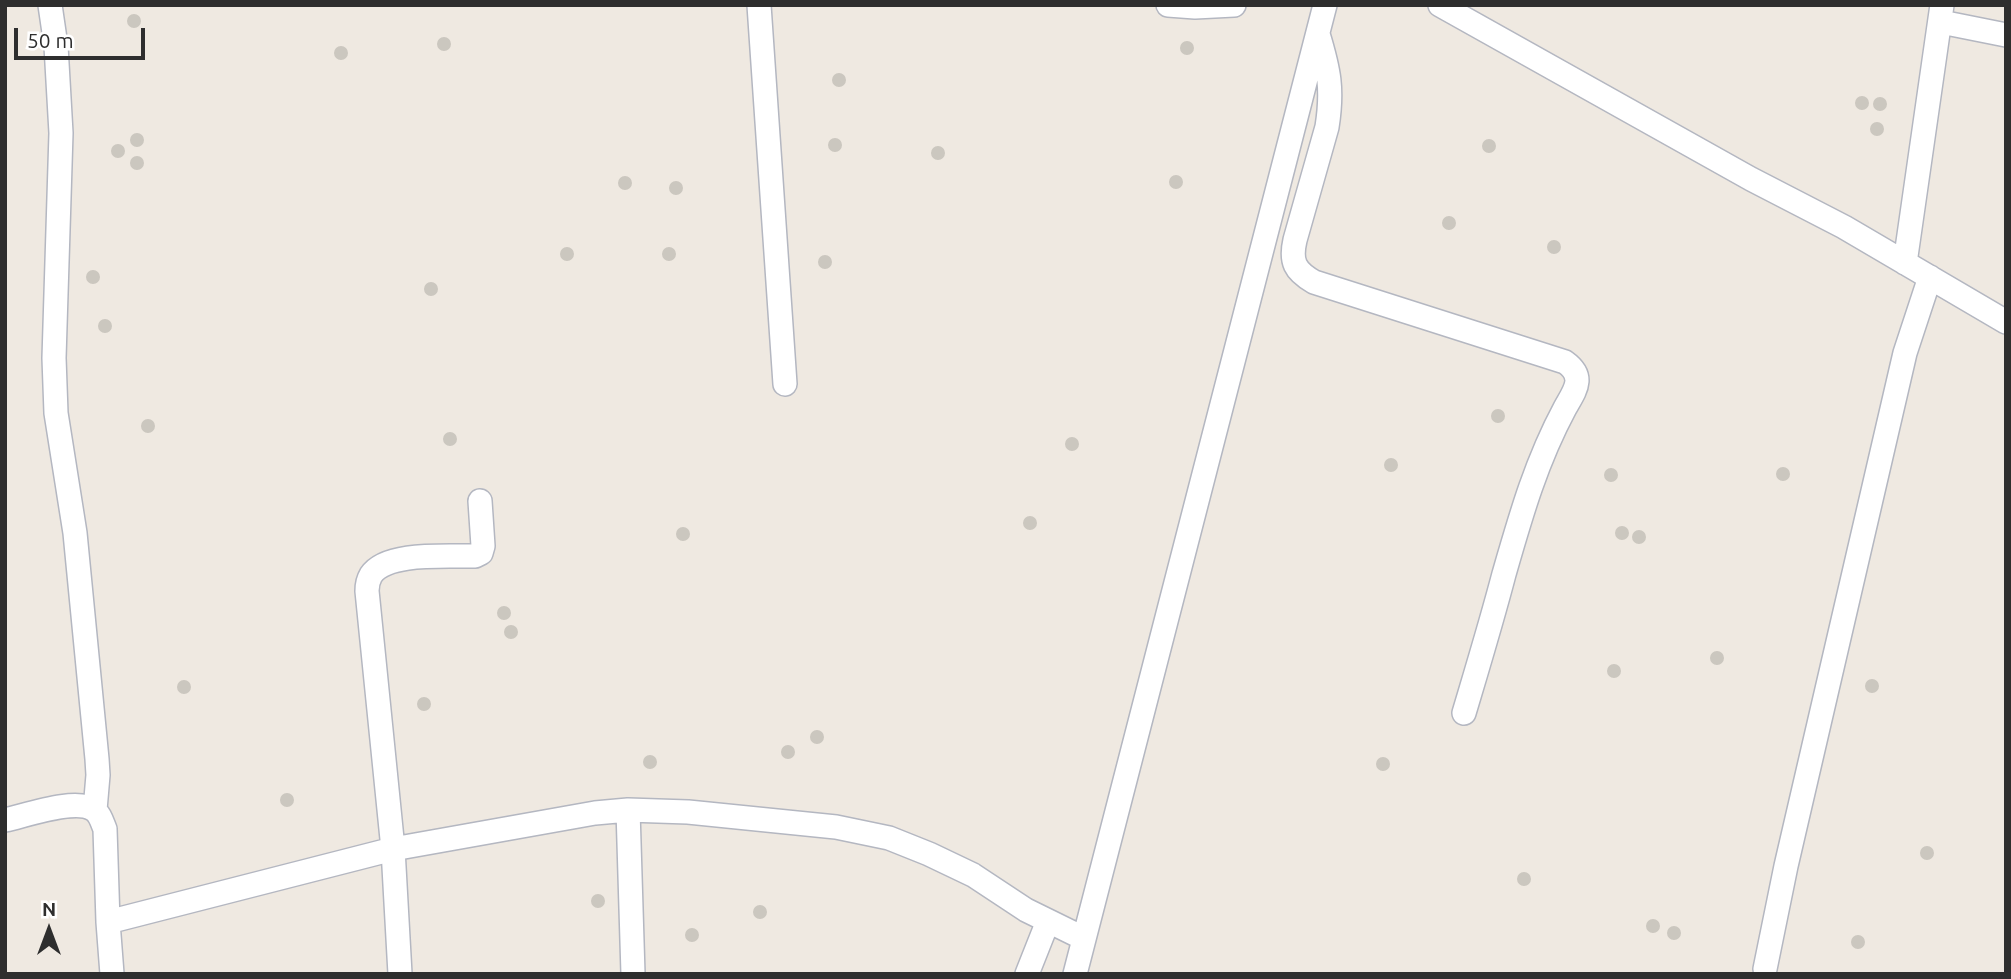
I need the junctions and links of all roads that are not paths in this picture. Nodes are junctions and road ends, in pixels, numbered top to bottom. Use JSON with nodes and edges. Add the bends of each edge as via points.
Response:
{"nodes":[{"id":1,"x":50,"y":5,"type":"edge"},
{"id":2,"x":759,"y":5,"type":"edge"},
{"id":3,"x":1168,"y":5,"type":"edge"},
{"id":4,"x":1234,"y":5,"type":"edge"},
{"id":5,"x":1325,"y":5,"type":"edge"},
{"id":6,"x":1440,"y":5,"type":"edge"},
{"id":7,"x":1941,"y":14,"type":"edge"},
{"id":8,"x":1318,"y":32,"type":"junction"},
{"id":9,"x":2006,"y":36,"type":"edge"},
{"id":10,"x":1905,"y":263,"type":"junction"},
{"id":11,"x":1930,"y":277,"type":"junction"},
{"id":12,"x":2006,"y":322,"type":"edge"},
{"id":13,"x":785,"y":384,"type":"dead end"},
{"id":14,"x":480,"y":501,"type":"dead end"},
{"id":15,"x":1464,"y":713,"type":"dead end"},
{"id":16,"x":95,"y":810,"type":"junction"},
{"id":17,"x":628,"y":810,"type":"junction"},
{"id":18,"x":5,"y":820,"type":"edge"},
{"id":19,"x":393,"y":849,"type":"junction"},
{"id":20,"x":1048,"y":921,"type":"junction"},
{"id":21,"x":108,"y":922,"type":"junction"},
{"id":22,"x":1083,"y":938,"type":"junction"},
{"id":23,"x":1765,"y":970,"type":"dead end"},
{"id":24,"x":112,"y":974,"type":"edge"},
{"id":25,"x":400,"y":974,"type":"edge"},
{"id":26,"x":633,"y":974,"type":"edge"},
{"id":27,"x":1027,"y":974,"type":"edge"},
{"id":28,"x":1075,"y":974,"type":"edge"}],
"edges":[{"from":1,"to":16,"type":"street","via":[[61,133],[54,358],[57,413],[76,546],[97,759]]},
{"from":2,"to":13,"type":"street"},
{"from":3,"to":4,"type":"street"},
{"from":5,"to":8,"type":"street"},
{"from":6,"to":10,"type":"street"},
{"from":7,"to":9,"type":"street"},
{"from":7,"to":10,"type":"street"},
{"from":8,"to":15,"type":"street","via":[[1329,72],[1330,109],[1293,251],[1301,275],[1565,362],[1577,374],[1577,386],[1534,474]]},
{"from":8,"to":22,"type":"street"},
{"from":10,"to":11,"type":"street"},
{"from":11,"to":12,"type":"street"},
{"from":11,"to":23,"type":"street","via":[[1905,353]]},
{"from":14,"to":19,"type":"street","via":[[481,553],[391,562],[372,573],[368,582]]},
{"from":16,"to":18,"type":"street","via":[[75,805]]},
{"from":16,"to":21,"type":"street","via":[[104,829]]},
{"from":17,"to":19,"type":"street"},
{"from":17,"to":20,"type":"street","via":[[836,827],[889,838],[973,875]]},
{"from":17,"to":26,"type":"street"},
{"from":19,"to":21,"type":"street"},
{"from":19,"to":25,"type":"street"},
{"from":20,"to":22,"type":"street"},
{"from":20,"to":27,"type":"street"},
{"from":21,"to":24,"type":"street"},
{"from":22,"to":28,"type":"street"}]}
